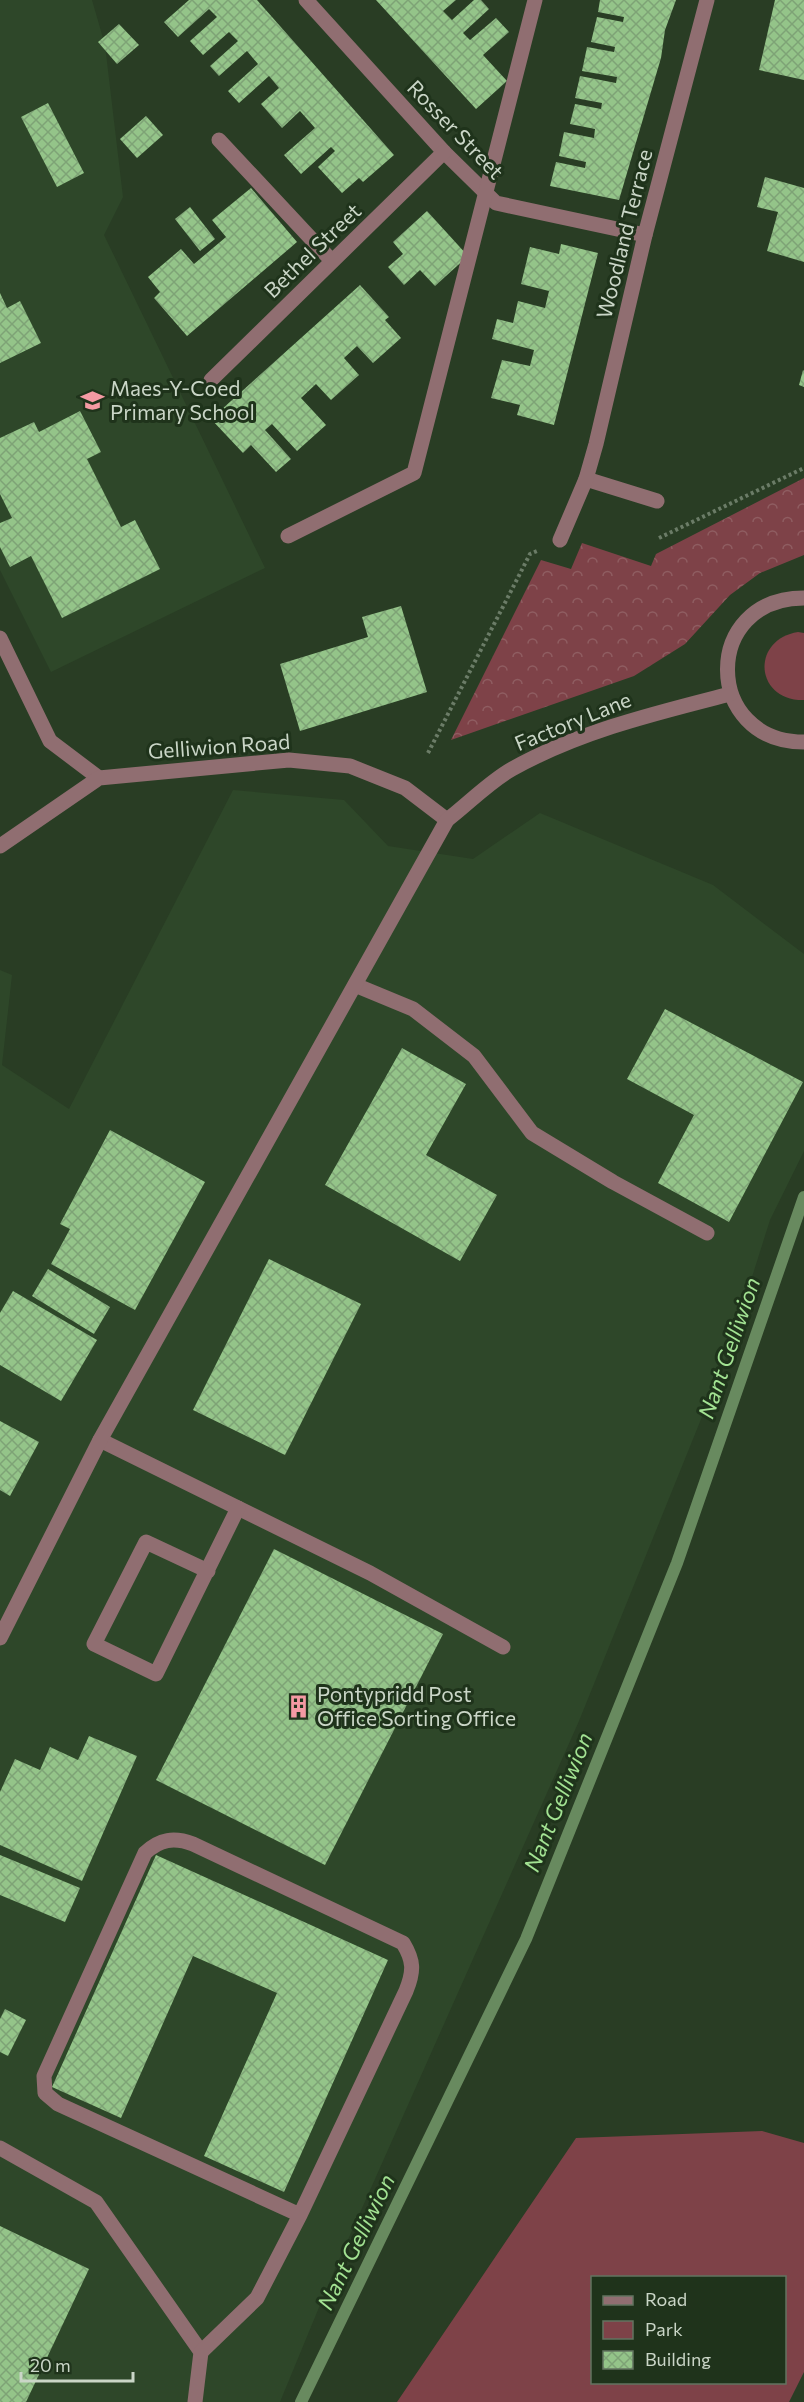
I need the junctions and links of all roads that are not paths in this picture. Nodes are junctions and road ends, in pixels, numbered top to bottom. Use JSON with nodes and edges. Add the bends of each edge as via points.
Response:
{"nodes":[{"id":1,"x":306,"y":0,"type":"edge"},
{"id":2,"x":535,"y":0,"type":"edge"},
{"id":3,"x":707,"y":0,"type":"edge"},
{"id":4,"x":219,"y":140,"type":"dead end"},
{"id":5,"x":444,"y":152,"type":"junction"},
{"id":6,"x":487,"y":195,"type":"junction"},
{"id":7,"x":645,"y":235,"type":"junction"},
{"id":8,"x":332,"y":261,"type":"junction"},
{"id":9,"x":211,"y":380,"type":"dead end"},
{"id":10,"x":586,"y":479,"type":"junction"},
{"id":11,"x":657,"y":501,"type":"dead end"},
{"id":12,"x":288,"y":536,"type":"dead end"},
{"id":13,"x":560,"y":540,"type":"dead end"},
{"id":14,"x":804,"y":597,"type":"edge"},
{"id":15,"x":0,"y":638,"type":"edge"},
{"id":16,"x":730,"y":694,"type":"junction"},
{"id":17,"x":804,"y":742,"type":"edge"},
{"id":18,"x":99,"y":778,"type":"junction"},
{"id":19,"x":447,"y":820,"type":"junction"},
{"id":20,"x":0,"y":846,"type":"edge"},
{"id":21,"x":355,"y":985,"type":"junction"},
{"id":22,"x":707,"y":1233,"type":"dead end"},
{"id":23,"x":100,"y":1440,"type":"junction"},
{"id":24,"x":238,"y":1508,"type":"junction"},
{"id":25,"x":208,"y":1571,"type":"junction"},
{"id":26,"x":0,"y":1638,"type":"edge"},
{"id":27,"x":503,"y":1647,"type":"dead end"},
{"id":28,"x":0,"y":2148,"type":"edge"},
{"id":29,"x":300,"y":2215,"type":"junction"},
{"id":30,"x":201,"y":2352,"type":"junction"},
{"id":31,"x":195,"y":2402,"type":"edge"}],
"edges":[{"from":1,"to":5,"type":"street","name":"Rosser Street"},
{"from":2,"to":6,"type":"street"},
{"from":3,"to":7,"type":"street","name":"Woodland Terrace"},
{"from":4,"to":8,"type":"street"},
{"from":5,"to":6,"type":"street","name":"Rosser Street"},
{"from":5,"to":8,"type":"street","name":"Bethel Street"},
{"from":6,"to":7,"type":"street","name":"Rosser Street","via":[[496,203]]},
{"from":6,"to":12,"type":"street","via":[[414,473]]},
{"from":7,"to":10,"type":"street","name":"Woodland Terrace"},
{"from":8,"to":9,"type":"street","name":"Bethel Street"},
{"from":10,"to":11,"type":"street"},
{"from":10,"to":13,"type":"street","name":"Woodland Terrace"},
{"from":14,"to":16,"type":"street","via":[[777,600],[756,611],[738,629],[728,652]]},
{"from":15,"to":18,"type":"street","via":[[50,741]]},
{"from":16,"to":17,"type":"street","via":[[748,722],[769,736]]},
{"from":16,"to":19,"type":"street","name":"Factory Lane","via":[[642,716],[570,741],[511,770]]},
{"from":18,"to":19,"type":"street","name":"Gelliwion Road","via":[[289,760],[350,766],[405,788]]},
{"from":18,"to":20,"type":"street","name":"Gelliwion Road"},
{"from":19,"to":21,"type":"street"},
{"from":21,"to":22,"type":"street","via":[[413,1009],[474,1056],[532,1133]]},
{"from":21,"to":23,"type":"street"},
{"from":23,"to":24,"type":"street"},
{"from":23,"to":26,"type":"street"},
{"from":24,"to":25,"type":"street"},
{"from":24,"to":27,"type":"street","via":[[370,1573]]},
{"from":25,"to":25,"type":"street","via":[[156,1674],[94,1644],[146,1542]]},
{"from":28,"to":30,"type":"street","via":[[96,2202]]},
{"from":29,"to":29,"type":"street","via":[[413,1975],[410,1954],[403,1943],[193,1844],[180,1839],[155,1844],[145,1853],[44,2076],[45,2093],[58,2104]]},
{"from":29,"to":30,"type":"street","via":[[257,2298]]},
{"from":30,"to":31,"type":"street"}]}
